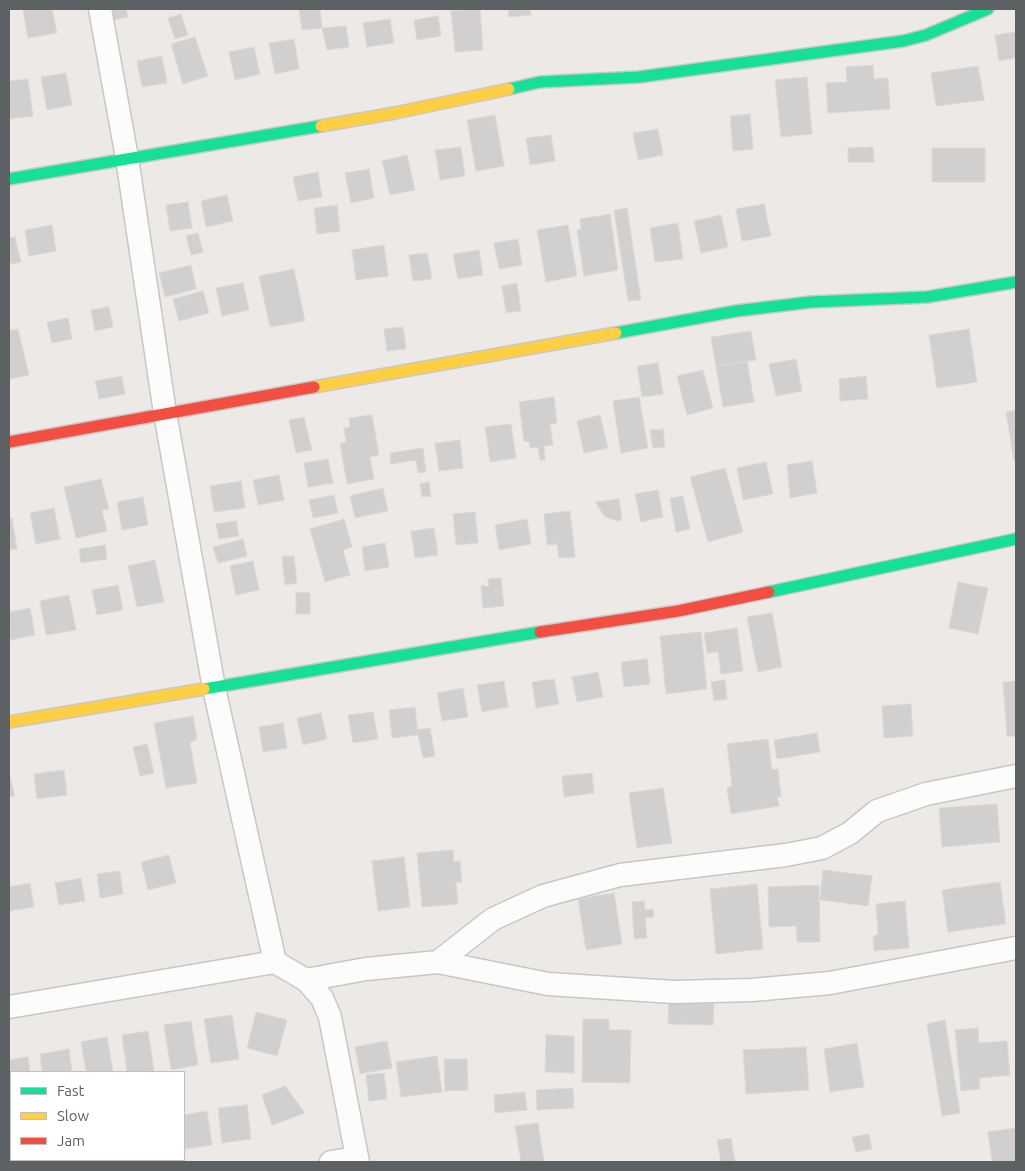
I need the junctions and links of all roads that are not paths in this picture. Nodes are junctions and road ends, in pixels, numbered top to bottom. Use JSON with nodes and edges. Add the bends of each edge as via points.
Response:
{"nodes":[{"id":1,"x":100,"y":9,"type":"edge"},
{"id":2,"x":988,"y":9,"type":"edge"},
{"id":3,"x":127,"y":158,"type":"junction"},
{"id":4,"x":9,"y":179,"type":"edge"},
{"id":5,"x":1016,"y":282,"type":"edge"},
{"id":6,"x":165,"y":413,"type":"junction"},
{"id":7,"x":9,"y":442,"type":"edge"},
{"id":8,"x":1016,"y":539,"type":"edge"},
{"id":9,"x":214,"y":688,"type":"junction"},
{"id":10,"x":9,"y":722,"type":"edge"},
{"id":11,"x":1016,"y":776,"type":"edge"},
{"id":12,"x":1016,"y":948,"type":"edge"},
{"id":13,"x":275,"y":962,"type":"junction"},
{"id":14,"x":438,"y":962,"type":"junction"},
{"id":15,"x":306,"y":980,"type":"junction"},
{"id":16,"x":9,"y":1007,"type":"edge"},
{"id":17,"x":358,"y":1160,"type":"edge"},
{"id":18,"x":331,"y":1162,"type":"edge"}],
"edges":[{"from":1,"to":3,"type":"street"},
{"from":2,"to":3,"type":"street","via":[[903,41],[639,77],[540,82],[395,113]]},
{"from":3,"to":4,"type":"street"},
{"from":3,"to":6,"type":"street"},
{"from":5,"to":6,"type":"street","via":[[927,297],[811,302],[736,311]]},
{"from":6,"to":7,"type":"street"},
{"from":6,"to":9,"type":"street"},
{"from":8,"to":9,"type":"street","via":[[678,611]]},
{"from":9,"to":10,"type":"street"},
{"from":9,"to":13,"type":"street"},
{"from":11,"to":14,"type":"street","via":[[926,794],[877,812],[850,833],[822,848],[620,875],[543,896],[493,919]]},
{"from":12,"to":14,"type":"street","via":[[830,983],[674,992],[548,984]]},
{"from":13,"to":15,"type":"street"},
{"from":13,"to":16,"type":"street"},
{"from":14,"to":15,"type":"street","via":[[366,968]]},
{"from":15,"to":17,"type":"street","via":[[322,998],[330,1017]]},
{"from":17,"to":18,"type":"street"}]}
